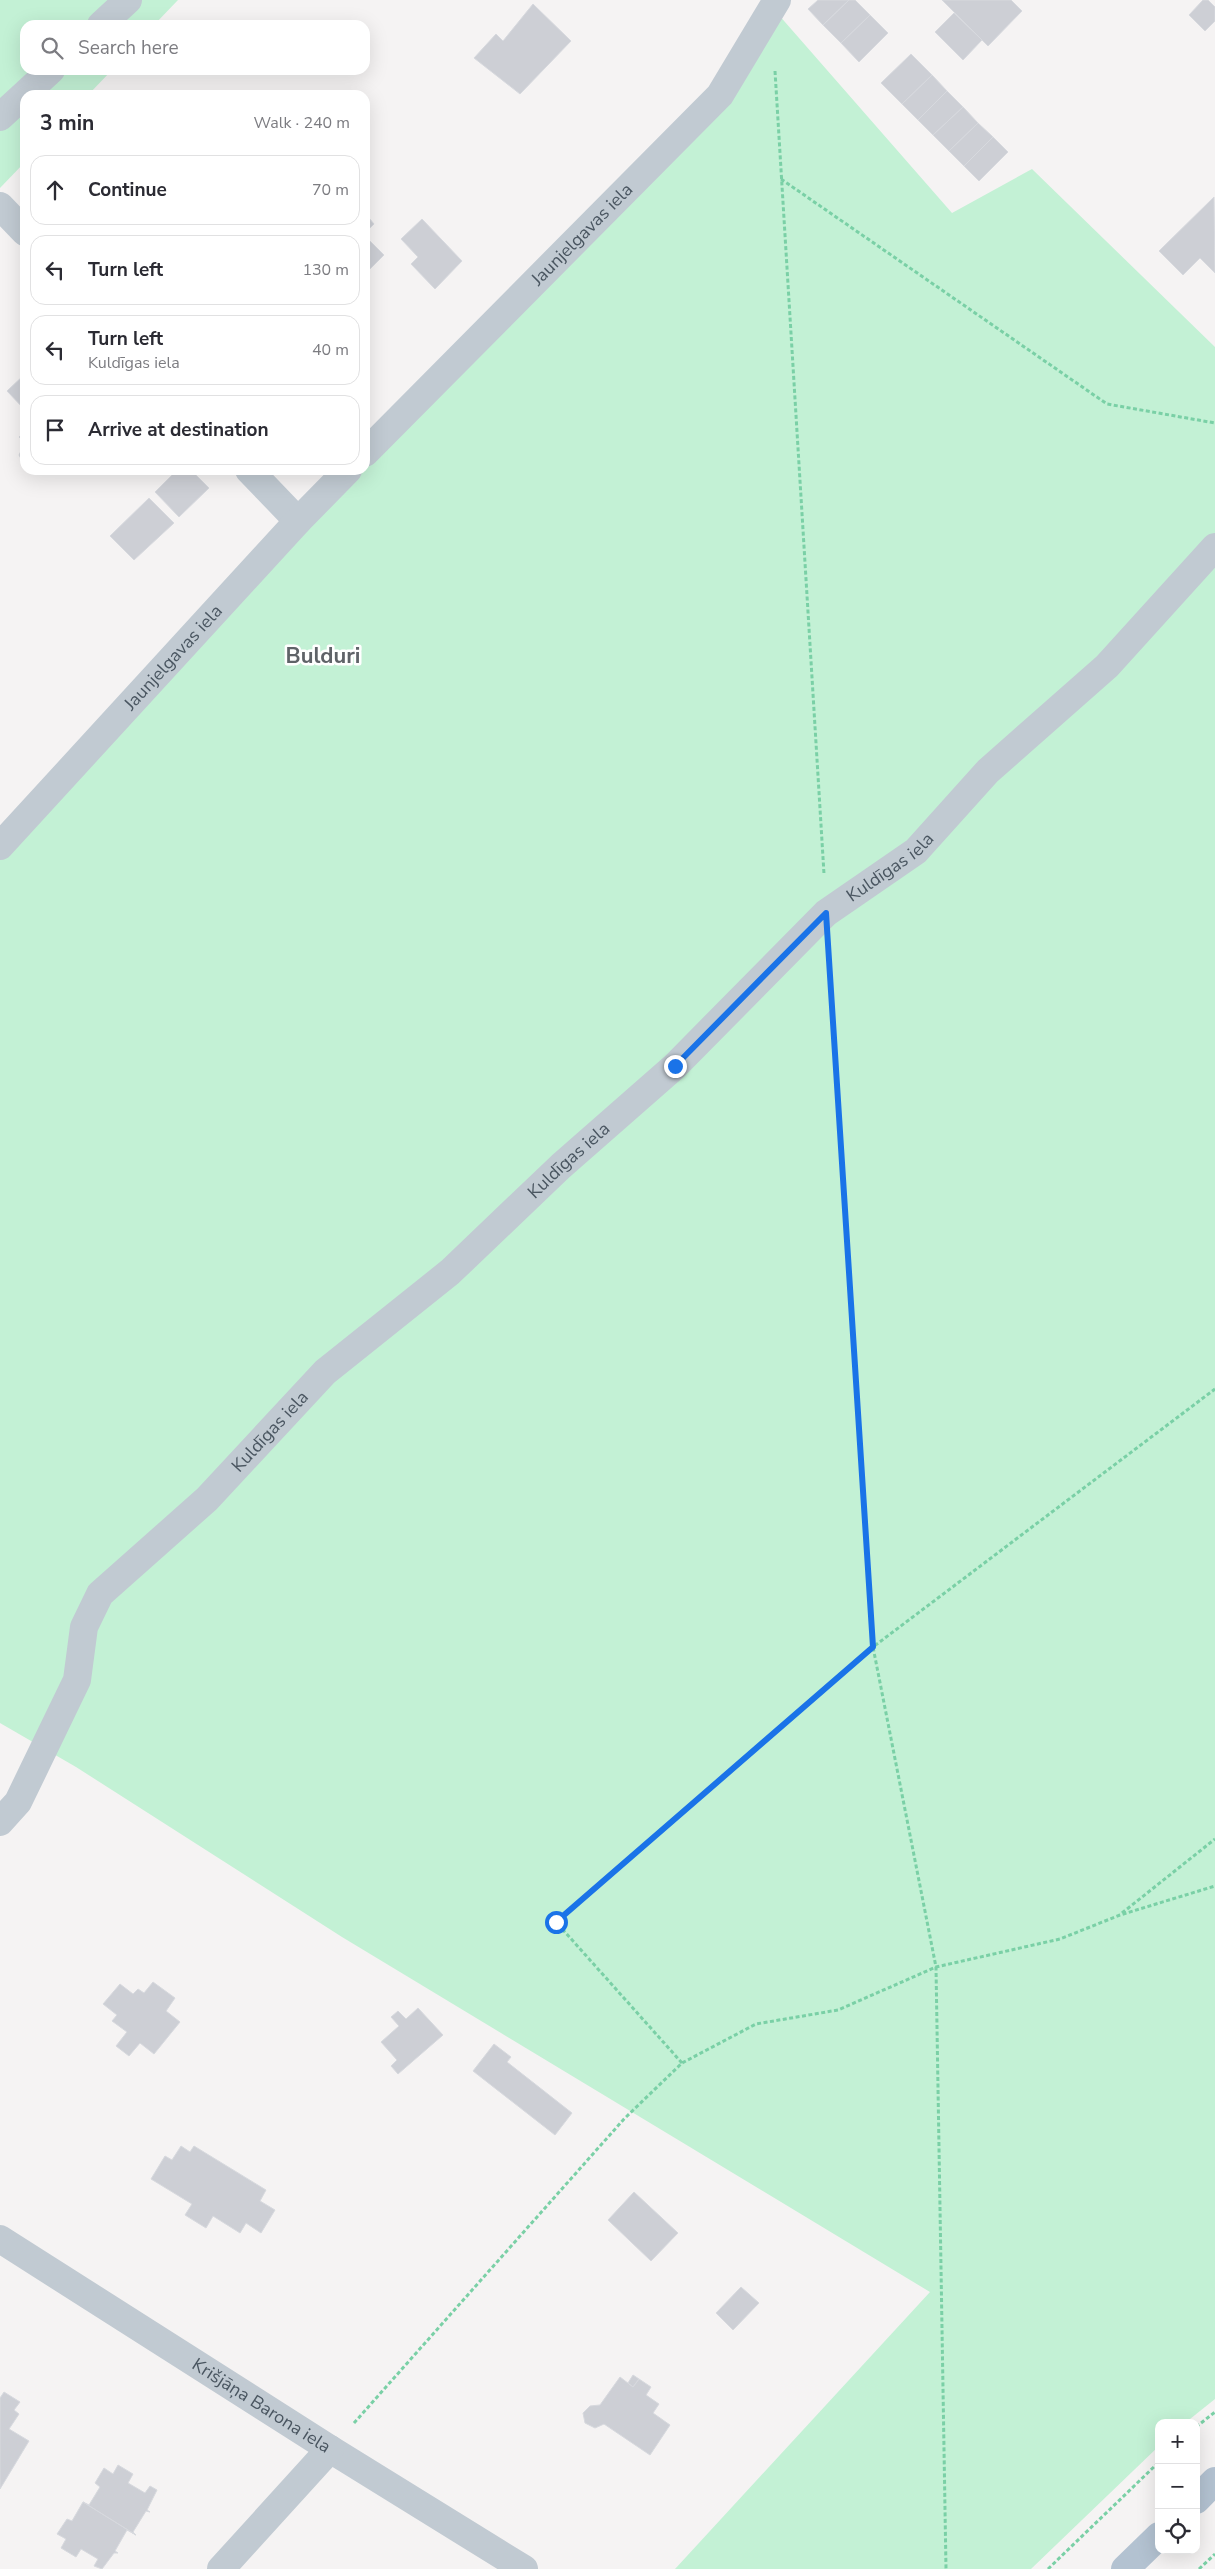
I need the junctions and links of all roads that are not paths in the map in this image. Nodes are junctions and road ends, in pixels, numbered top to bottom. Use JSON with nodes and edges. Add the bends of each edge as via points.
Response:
{"nodes":[{"id":1,"x":128,"y":0,"type":"edge"},
{"id":2,"x":776,"y":0,"type":"edge"},
{"id":3,"x":106,"y":20,"type":"edge"},
{"id":4,"x":46,"y":75,"type":"edge"},
{"id":5,"x":29,"y":90,"type":"edge"},
{"id":6,"x":20,"y":99,"type":"edge"},
{"id":7,"x":0,"y":117,"type":"edge"},
{"id":8,"x":0,"y":206,"type":"edge"},
{"id":9,"x":20,"y":227,"type":"edge"},
{"id":10,"x":370,"y":448,"type":"edge"},
{"id":11,"x":254,"y":475,"type":"edge"},
{"id":12,"x":343,"y":475,"type":"edge"},
{"id":13,"x":298,"y":521,"type":"junction"},
{"id":14,"x":1215,"y":548,"type":"edge"},
{"id":15,"x":0,"y":846,"type":"edge"},
{"id":16,"x":0,"y":1822,"type":"edge"},
{"id":17,"x":0,"y":2240,"type":"edge"},
{"id":18,"x":330,"y":2449,"type":"junction"},
{"id":19,"x":1215,"y":2481,"type":"edge"},
{"id":20,"x":1200,"y":2496,"type":"edge"},
{"id":21,"x":1155,"y":2540,"type":"edge"},
{"id":22,"x":221,"y":2569,"type":"edge"},
{"id":23,"x":524,"y":2569,"type":"edge"},
{"id":24,"x":1124,"y":2569,"type":"edge"}],
"edges":[{"from":1,"to":3,"type":"street"},
{"from":2,"to":10,"type":"street","name":"Jaunjelgavas iela","via":[[720,96]]},
{"from":4,"to":5,"type":"street"},
{"from":6,"to":7,"type":"street"},
{"from":8,"to":9,"type":"street"},
{"from":11,"to":13,"type":"street"},
{"from":12,"to":13,"type":"street","name":"Jaunjelgavas iela"},
{"from":13,"to":15,"type":"street","name":"Jaunjelgavas iela"},
{"from":14,"to":16,"type":"street","name":"Kuldīgas iela","via":[[1108,666],[988,771],[916,852],[826,913],[675,1066],[561,1166],[450,1272],[325,1372],[207,1499],[100,1594],[84,1627],[77,1680],[18,1802]]},
{"from":17,"to":18,"type":"street","name":"Krišjāņa Barona iela"},
{"from":18,"to":22,"type":"street"},
{"from":18,"to":23,"type":"street","name":"Krišjāņa Barona iela"},
{"from":19,"to":20,"type":"main road"},
{"from":21,"to":24,"type":"main road"}]}
